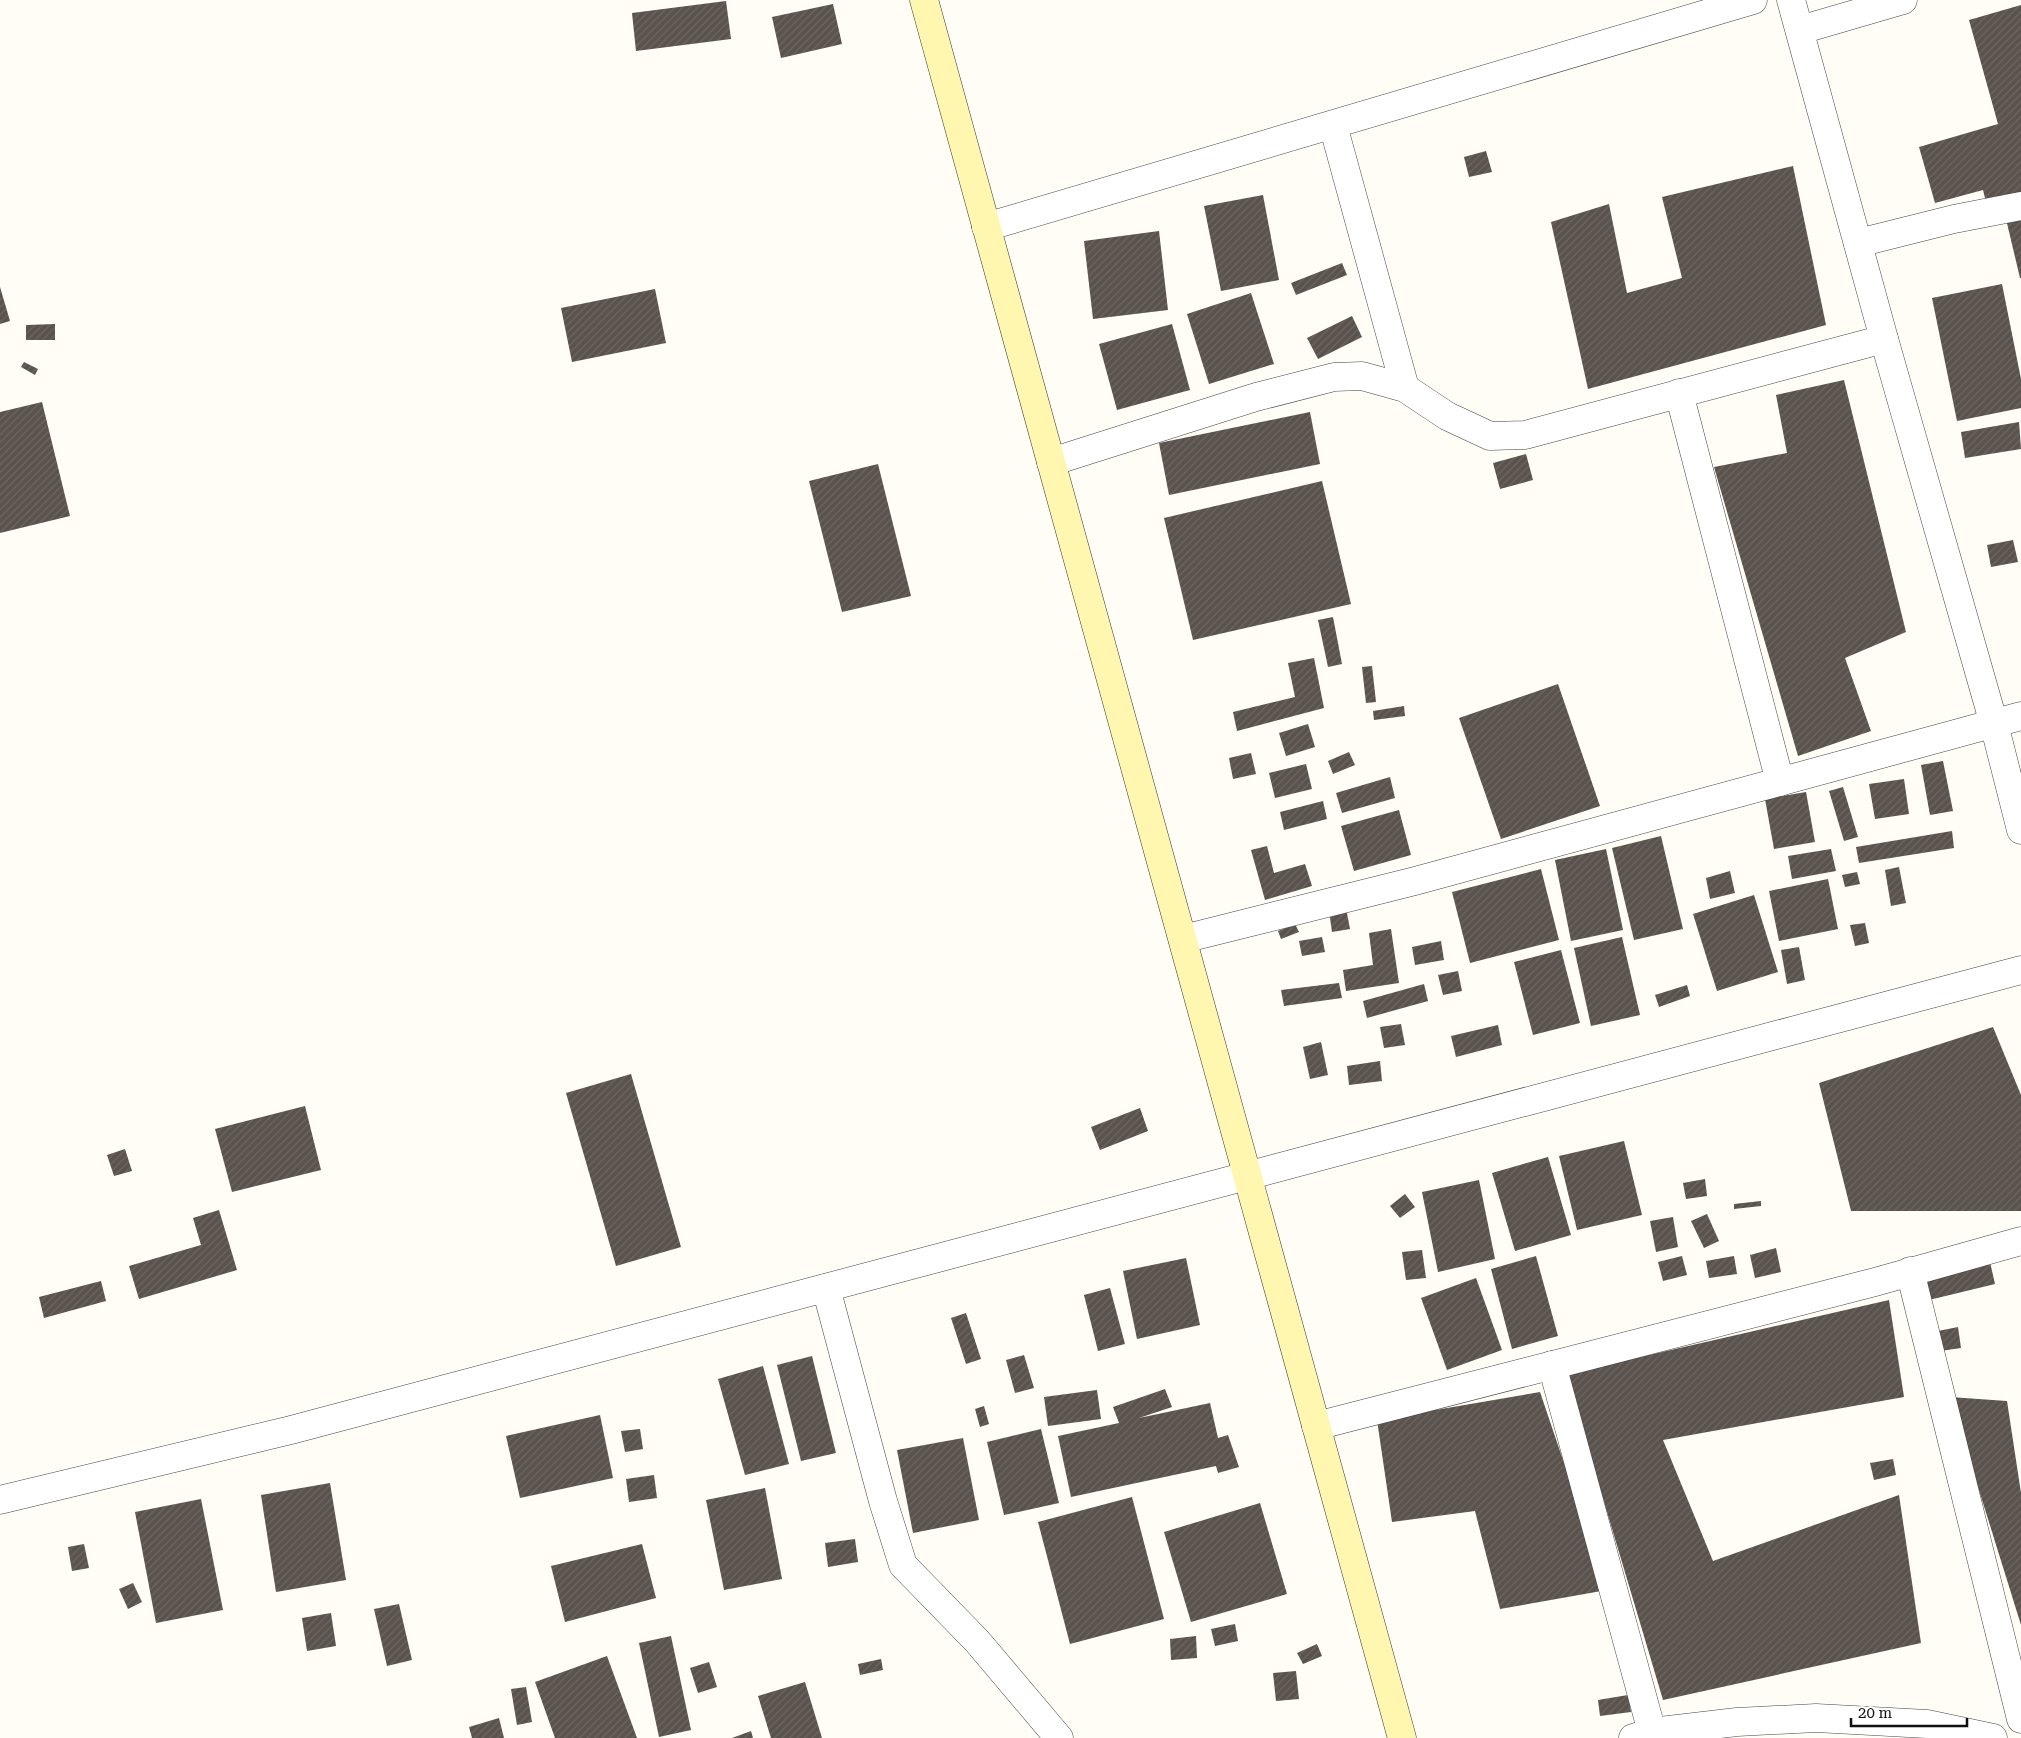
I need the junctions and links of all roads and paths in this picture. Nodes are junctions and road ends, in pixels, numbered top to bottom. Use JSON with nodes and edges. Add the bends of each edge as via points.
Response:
{"nodes":[{"id":1,"x":924,"y":0,"type":"edge"},
{"id":2,"x":1753,"y":0,"type":"edge"},
{"id":3,"x":1792,"y":0,"type":"edge"},
{"id":4,"x":1903,"y":0,"type":"edge"},
{"id":5,"x":1800,"y":30,"type":"junction"},
{"id":6,"x":1333,"y":124,"type":"junction"},
{"id":7,"x":2021,"y":206,"type":"edge"},
{"id":8,"x":986,"y":227,"type":"junction"},
{"id":9,"x":1858,"y":243,"type":"junction"},
{"id":10,"x":1884,"y":339,"type":"junction"},
{"id":11,"x":1406,"y":388,"type":"junction"},
{"id":12,"x":1680,"y":393,"type":"junction"},
{"id":13,"x":1051,"y":462,"type":"junction"},
{"id":14,"x":2021,"y":716,"type":"edge"},
{"id":15,"x":1994,"y":724,"type":"junction"},
{"id":16,"x":1780,"y":782,"type":"junction"},
{"id":17,"x":2021,"y":830,"type":"edge"},
{"id":18,"x":1183,"y":939,"type":"junction"},
{"id":19,"x":2021,"y":970,"type":"edge"},
{"id":20,"x":1248,"y":1176,"type":"junction"},
{"id":21,"x":2021,"y":1241,"type":"edge"},
{"id":22,"x":1910,"y":1271,"type":"junction"},
{"id":23,"x":826,"y":1288,"type":"junction"},
{"id":24,"x":1552,"y":1365,"type":"junction"},
{"id":25,"x":1316,"y":1426,"type":"junction"},
{"id":26,"x":0,"y":1500,"type":"edge"},
{"id":27,"x":2021,"y":1719,"type":"edge"},
{"id":28,"x":1818,"y":1728,"type":"edge"},
{"id":29,"x":1642,"y":1735,"type":"edge"},
{"id":30,"x":1058,"y":1738,"type":"edge"},
{"id":31,"x":1402,"y":1738,"type":"edge"},
{"id":32,"x":1993,"y":1738,"type":"edge"}],
"edges":[{"from":1,"to":8,"type":"street"},
{"from":2,"to":6,"type":"street"},
{"from":3,"to":5,"type":"street"},
{"from":4,"to":5,"type":"street"},
{"from":5,"to":9,"type":"street"},
{"from":6,"to":8,"type":"street"},
{"from":6,"to":11,"type":"street"},
{"from":7,"to":9,"type":"street"},
{"from":8,"to":13,"type":"street"},
{"from":9,"to":10,"type":"street"},
{"from":10,"to":12,"type":"street"},
{"from":10,"to":15,"type":"street"},
{"from":11,"to":12,"type":"street","via":[[1448,416],[1490,436],[1525,435]]},
{"from":11,"to":13,"type":"street","via":[[1362,376],[1334,377],[1256,397]]},
{"from":12,"to":16,"type":"street"},
{"from":13,"to":18,"type":"street"},
{"from":14,"to":15,"type":"street"},
{"from":15,"to":16,"type":"street"},
{"from":15,"to":17,"type":"street"},
{"from":16,"to":18,"type":"street","via":[[1415,881]]},
{"from":18,"to":20,"type":"street"},
{"from":19,"to":20,"type":"street"},
{"from":20,"to":23,"type":"street"},
{"from":20,"to":25,"type":"street"},
{"from":21,"to":22,"type":"street"},
{"from":22,"to":24,"type":"street"},
{"from":22,"to":27,"type":"street"},
{"from":23,"to":26,"type":"street","via":[[291,1430]]},
{"from":23,"to":30,"type":"street","via":[[903,1566],[977,1641]]},
{"from":24,"to":25,"type":"street"},
{"from":24,"to":29,"type":"street"},
{"from":25,"to":31,"type":"street"},
{"from":28,"to":29,"type":"street","via":[[1738,1722]]},
{"from":28,"to":32,"type":"street","via":[[1927,1724]]}]}
